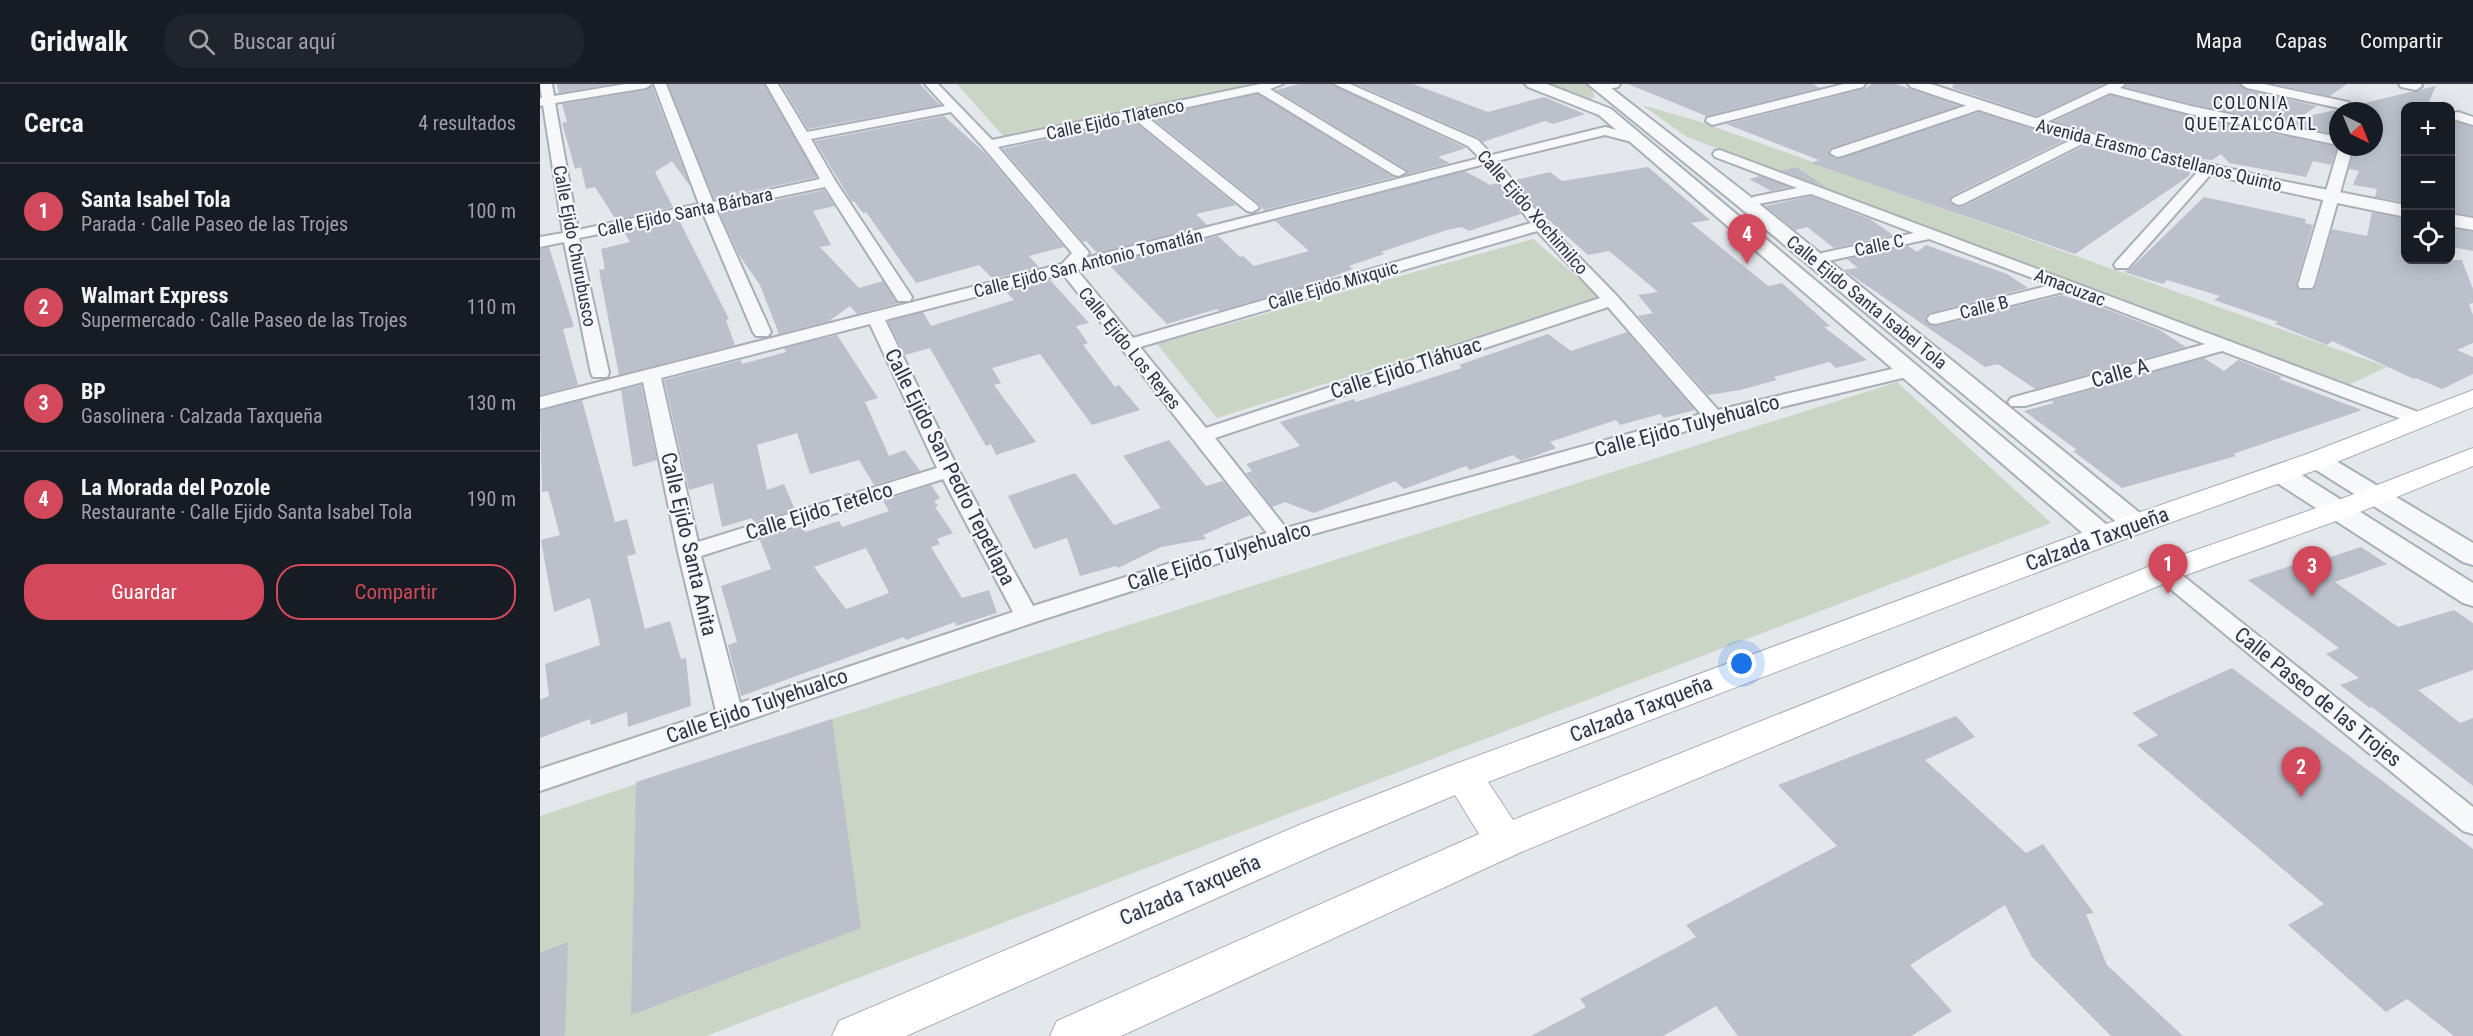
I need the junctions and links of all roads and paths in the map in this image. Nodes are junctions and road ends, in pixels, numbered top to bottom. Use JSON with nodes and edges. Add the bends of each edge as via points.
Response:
{"nodes":[{"id":1,"x":546,"y":84,"type":"edge"},
{"id":2,"x":646,"y":84,"type":"edge"},
{"id":3,"x":660,"y":84,"type":"edge"},
{"id":4,"x":772,"y":84,"type":"edge"},
{"id":5,"x":931,"y":84,"type":"edge"},
{"id":6,"x":1277,"y":84,"type":"edge"},
{"id":7,"x":1340,"y":84,"type":"edge"},
{"id":8,"x":1533,"y":84,"type":"edge"},
{"id":9,"x":1859,"y":84,"type":"edge"},
{"id":10,"x":1916,"y":84,"type":"edge"},
{"id":11,"x":2247,"y":84,"type":"edge"},
{"id":12,"x":2082,"y":86,"type":"dead end"},
{"id":13,"x":1260,"y":88,"type":"junction"},
{"id":14,"x":2110,"y":88,"type":"edge"},
{"id":15,"x":1601,"y":94,"type":"edge"},
{"id":16,"x":544,"y":101,"type":"edge"},
{"id":17,"x":2330,"y":102,"type":"edge"},
{"id":18,"x":1977,"y":106,"type":"junction"},
{"id":19,"x":953,"y":108,"type":"junction"},
{"id":20,"x":1137,"y":115,"type":"junction"},
{"id":21,"x":2458,"y":116,"type":"dead end"},
{"id":22,"x":1712,"y":121,"type":"dead end"},
{"id":23,"x":2473,"y":121,"type":"edge"},
{"id":24,"x":2033,"y":123,"type":"junction"},
{"id":25,"x":802,"y":137,"type":"junction"},
{"id":26,"x":2083,"y":138,"type":"junction"},
{"id":27,"x":1636,"y":139,"type":"junction"},
{"id":28,"x":2329,"y":139,"type":"edge"},
{"id":29,"x":989,"y":145,"type":"junction"},
{"id":30,"x":1837,"y":153,"type":"dead end"},
{"id":31,"x":1720,"y":154,"type":"dead end"},
{"id":32,"x":1485,"y":155,"type":"junction"},
{"id":33,"x":2344,"y":156,"type":"edge"},
{"id":34,"x":2206,"y":171,"type":"junction"},
{"id":35,"x":1399,"y":172,"type":"junction"},
{"id":36,"x":829,"y":182,"type":"junction"},
{"id":37,"x":1813,"y":189,"type":"junction"},
{"id":38,"x":2332,"y":198,"type":"junction"},
{"id":39,"x":1758,"y":200,"type":"dead end"},
{"id":40,"x":1958,"y":201,"type":"dead end"},
{"id":41,"x":708,"y":208,"type":"junction"},
{"id":42,"x":1252,"y":208,"type":"junction"},
{"id":43,"x":2401,"y":210,"type":"edge"},
{"id":44,"x":2455,"y":221,"type":"edge"},
{"id":45,"x":2473,"y":224,"type":"edge"},
{"id":46,"x":1540,"y":225,"type":"junction"},
{"id":47,"x":1929,"y":234,"type":"junction"},
{"id":48,"x":571,"y":236,"type":"junction"},
{"id":49,"x":540,"y":242,"type":"edge"},
{"id":50,"x":1082,"y":253,"type":"junction"},
{"id":51,"x":1828,"y":256,"type":"dead end"},
{"id":52,"x":2122,"y":264,"type":"dead end"},
{"id":53,"x":1067,"y":268,"type":"junction"},
{"id":54,"x":2306,"y":285,"type":"dead end"},
{"id":55,"x":2068,"y":286,"type":"junction"},
{"id":56,"x":903,"y":297,"type":"junction"},
{"id":57,"x":1611,"y":300,"type":"junction"},
{"id":58,"x":875,"y":317,"type":"junction"},
{"id":59,"x":1936,"y":319,"type":"dead end"},
{"id":60,"x":762,"y":332,"type":"junction"},
{"id":61,"x":1127,"y":345,"type":"junction"},
{"id":62,"x":2222,"y":345,"type":"junction"},
{"id":63,"x":1909,"y":371,"type":"junction"},
{"id":64,"x":600,"y":373,"type":"junction"},
{"id":65,"x":651,"y":374,"type":"junction"},
{"id":66,"x":540,"y":388,"type":"edge"},
{"id":67,"x":2473,"y":398,"type":"edge"},
{"id":68,"x":2018,"y":402,"type":"dead end"},
{"id":69,"x":540,"y":403,"type":"edge"},
{"id":70,"x":1714,"y":417,"type":"junction"},
{"id":71,"x":2419,"y":419,"type":"junction"},
{"id":72,"x":1201,"y":436,"type":"junction"},
{"id":73,"x":2473,"y":456,"type":"edge"},
{"id":74,"x":2317,"y":460,"type":"junction"},
{"id":75,"x":948,"y":471,"type":"junction"},
{"id":76,"x":2280,"y":473,"type":"junction"},
{"id":77,"x":2375,"y":496,"type":"junction"},
{"id":78,"x":2339,"y":510,"type":"junction"},
{"id":79,"x":2120,"y":530,"type":"junction"},
{"id":80,"x":1280,"y":536,"type":"junction"},
{"id":81,"x":689,"y":552,"type":"junction"},
{"id":82,"x":2473,"y":556,"type":"edge"},
{"id":83,"x":2164,"y":572,"type":"junction"},
{"id":84,"x":2473,"y":596,"type":"edge"},
{"id":85,"x":1027,"y":616,"type":"junction"},
{"id":86,"x":730,"y":714,"type":"junction"},
{"id":87,"x":1463,"y":776,"type":"junction"},
{"id":88,"x":540,"y":780,"type":"edge"},
{"id":89,"x":2473,"y":823,"type":"edge"},
{"id":90,"x":1505,"y":841,"type":"junction"},
{"id":91,"x":855,"y":1036,"type":"edge"},
{"id":92,"x":1073,"y":1036,"type":"edge"}],
"edges":[{"from":1,"to":16,"type":"street","name":"Calle Ejido Churubusco"},
{"from":2,"to":16,"type":"street"},
{"from":3,"to":41,"type":"street"},
{"from":4,"to":25,"type":"street"},
{"from":5,"to":19,"type":"street","name":"Calle Ejido Los Reyes"},
{"from":6,"to":13,"type":"street","name":"Calle Ejido Tlatenco"},
{"from":7,"to":32,"type":"street","name":"Calle Ejido Xochimilco","via":[[1473,143]]},
{"from":8,"to":15,"type":"street"},
{"from":9,"to":22,"type":"street"},
{"from":10,"to":18,"type":"street","name":"Avenida Erasmo Castellanos Quinto"},
{"from":11,"to":17,"type":"street"},
{"from":12,"to":14,"type":"street"},
{"from":13,"to":20,"type":"street","name":"Calle Ejido Tlatenco"},
{"from":13,"to":35,"type":"street"},
{"from":14,"to":24,"type":"street"},
{"from":14,"to":28,"type":"street","via":[[2190,110]]},
{"from":15,"to":27,"type":"street","name":"Calle Ejido Santa Isabel Tola"},
{"from":15,"to":32,"type":"street","name":"Calle Ejido San Antonio Tomatlán","via":[[1601,118]]},
{"from":15,"to":79,"type":"street","name":"Calle Ejido Santa Isabel Tola","via":[[1754,209]]},
{"from":16,"to":48,"type":"street","name":"Calle Ejido Churubusco"},
{"from":18,"to":24,"type":"street","name":"Avenida Erasmo Castellanos Quinto"},
{"from":18,"to":30,"type":"street"},
{"from":19,"to":25,"type":"street"},
{"from":19,"to":29,"type":"street","name":"Calle Ejido Los Reyes"},
{"from":20,"to":29,"type":"street","name":"Calle Ejido Tlatenco"},
{"from":20,"to":42,"type":"street"},
{"from":21,"to":23,"type":"street"},
{"from":24,"to":26,"type":"street","name":"Avenida Erasmo Castellanos Quinto"},
{"from":25,"to":36,"type":"street"},
{"from":26,"to":34,"type":"street","name":"Avenida Erasmo Castellanos Quinto"},
{"from":26,"to":40,"type":"street"},
{"from":27,"to":32,"type":"street","name":"Calle Ejido San Antonio Tomatlán","via":[[1605,131]]},
{"from":27,"to":63,"type":"street","name":"Calle Ejido Santa Isabel Tola"},
{"from":29,"to":50,"type":"street","name":"Calle Ejido Los Reyes"},
{"from":31,"to":37,"type":"street","name":"Amacuzac"},
{"from":32,"to":35,"type":"street","name":"Calle Ejido San Antonio Tomatlán"},
{"from":32,"to":46,"type":"street","name":"Calle Ejido Xochimilco"},
{"from":32,"to":53,"type":"street","name":"Calle Ejido San Antonio Tomatlán"},
{"from":33,"to":38,"type":"street"},
{"from":34,"to":38,"type":"street","name":"Avenida Erasmo Castellanos Quinto"},
{"from":34,"to":52,"type":"street"},
{"from":35,"to":42,"type":"street","name":"Calle Ejido San Antonio Tomatlán"},
{"from":36,"to":41,"type":"street","name":"Calle Ejido Santa Bárbara"},
{"from":36,"to":56,"type":"street"},
{"from":37,"to":39,"type":"street"},
{"from":37,"to":47,"type":"street","name":"Amacuzac"},
{"from":38,"to":43,"type":"street","name":"Avenida Erasmo Castellanos Quinto"},
{"from":38,"to":54,"type":"street"},
{"from":41,"to":48,"type":"street","name":"Calle Ejido Santa Bárbara"},
{"from":41,"to":60,"type":"street"},
{"from":42,"to":50,"type":"street","name":"Calle Ejido San Antonio Tomatlán"},
{"from":44,"to":45,"type":"street"},
{"from":46,"to":57,"type":"street","name":"Calle Ejido Xochimilco"},
{"from":46,"to":61,"type":"street","name":"Calle Ejido Mixquic"},
{"from":47,"to":51,"type":"street","name":"Calle C"},
{"from":47,"to":55,"type":"street","name":"Amacuzac"},
{"from":48,"to":49,"type":"street","name":"Calle Ejido Santa Bárbara"},
{"from":48,"to":64,"type":"street","name":"Calle Ejido Churubusco"},
{"from":50,"to":53,"type":"street","name":"Calle Ejido Los Reyes"},
{"from":50,"to":56,"type":"street","name":"Calle Ejido San Antonio Tomatlán"},
{"from":53,"to":58,"type":"street","name":"Calle Ejido San Antonio Tomatlán"},
{"from":53,"to":61,"type":"street","name":"Calle Ejido Los Reyes"},
{"from":55,"to":59,"type":"street","name":"Calle B"},
{"from":55,"to":62,"type":"street","name":"Amacuzac"},
{"from":56,"to":60,"type":"street","name":"Calle Ejido San Antonio Tomatlán"},
{"from":57,"to":70,"type":"street","name":"Calle Ejido Xochimilco"},
{"from":57,"to":72,"type":"street","name":"Calle Ejido Tláhuac"},
{"from":58,"to":65,"type":"street","name":"Calle Ejido San Antonio Tomatlán"},
{"from":58,"to":75,"type":"street","name":"Calle Ejido San Pedro Tepetlapa"},
{"from":60,"to":64,"type":"street","name":"Calle Ejido San Antonio Tomatlán"},
{"from":61,"to":72,"type":"street","name":"Calle Ejido Los Reyes"},
{"from":62,"to":68,"type":"street","name":"Calle A"},
{"from":62,"to":71,"type":"street","name":"Amacuzac"},
{"from":63,"to":70,"type":"street","name":"Calle Ejido Tulyehualco"},
{"from":63,"to":79,"type":"street","name":"Calle Ejido Santa Isabel Tola"},
{"from":64,"to":66,"type":"street","name":"Calle Ejido San Antonio Tomatlán"},
{"from":65,"to":69,"type":"street","name":"Calle Ejido San Antonio Tomatlán"},
{"from":65,"to":81,"type":"street","name":"Calle Ejido Santa Anita"},
{"from":67,"to":71,"type":"main road","name":"Calzada Taxqueña"},
{"from":70,"to":80,"type":"street","name":"Calle Ejido Tulyehualco"},
{"from":71,"to":74,"type":"main road","name":"Calzada Taxqueña"},
{"from":72,"to":80,"type":"street","name":"Calle Ejido Los Reyes"},
{"from":73,"to":77,"type":"main road"},
{"from":74,"to":76,"type":"main road","name":"Calzada Taxqueña"},
{"from":74,"to":77,"type":"street"},
{"from":75,"to":81,"type":"street","name":"Calle Ejido Tetelco"},
{"from":75,"to":85,"type":"street","name":"Calle Ejido San Pedro Tepetlapa"},
{"from":76,"to":78,"type":"street"},
{"from":76,"to":79,"type":"main road","name":"Calzada Taxqueña"},
{"from":77,"to":78,"type":"main road"},
{"from":77,"to":82,"type":"street"},
{"from":78,"to":83,"type":"main road"},
{"from":78,"to":84,"type":"street"},
{"from":79,"to":87,"type":"main road","name":"Calzada Taxqueña"},
{"from":80,"to":85,"type":"street","name":"Calle Ejido Tulyehualco"},
{"from":81,"to":86,"type":"street","name":"Calle Ejido Santa Anita"},
{"from":83,"to":89,"type":"street","name":"Calle Paseo de las Trojes"},
{"from":83,"to":90,"type":"main road"},
{"from":85,"to":86,"type":"street","name":"Calle Ejido Tulyehualco"},
{"from":86,"to":88,"type":"street","name":"Calle Ejido Tulyehualco"},
{"from":87,"to":90,"type":"main road"},
{"from":87,"to":91,"type":"main road","name":"Calzada Taxqueña"},
{"from":90,"to":92,"type":"main road"}]}
